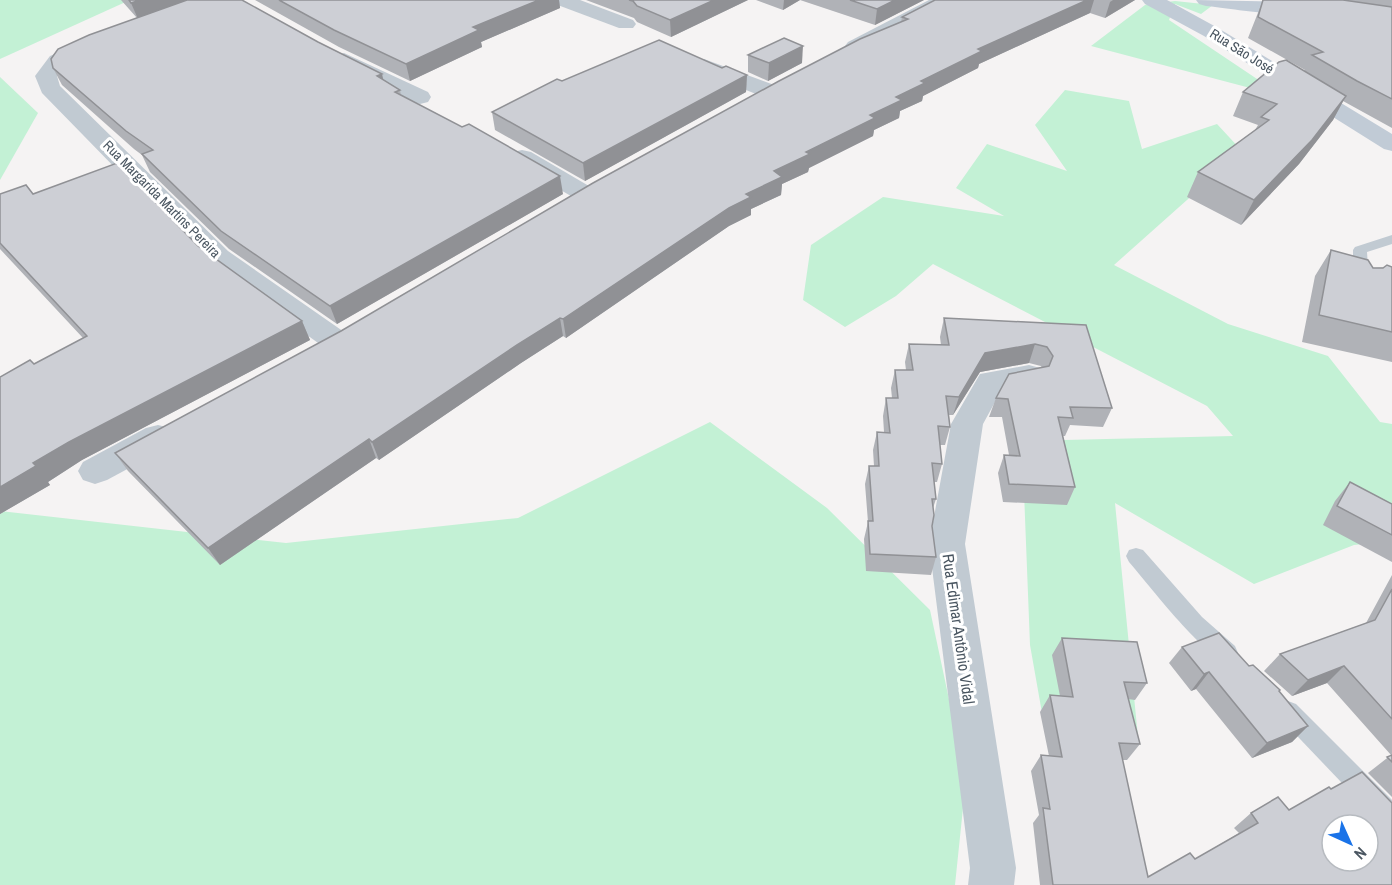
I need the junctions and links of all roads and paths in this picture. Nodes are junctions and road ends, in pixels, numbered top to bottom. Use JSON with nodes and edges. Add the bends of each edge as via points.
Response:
{"nodes":[{"id":1,"x":562,"y":0,"type":"edge"},
{"id":2,"x":1152,"y":0,"type":"edge"},
{"id":3,"x":1206,"y":0,"type":"edge"},
{"id":4,"x":927,"y":2,"type":"edge"},
{"id":5,"x":1301,"y":4,"type":"edge"},
{"id":6,"x":1255,"y":5,"type":"junction"},
{"id":7,"x":1326,"y":13,"type":"edge"},
{"id":8,"x":626,"y":24,"type":"dead end"},
{"id":9,"x":1211,"y":32,"type":"junction"},
{"id":10,"x":110,"y":38,"type":"edge"},
{"id":11,"x":322,"y":48,"type":"edge"},
{"id":12,"x":686,"y":57,"type":"edge"},
{"id":13,"x":829,"y":59,"type":"edge"},
{"id":14,"x":420,"y":98,"type":"dead end"},
{"id":15,"x":739,"y":108,"type":"edge"},
{"id":16,"x":1392,"y":144,"type":"edge"},
{"id":17,"x":503,"y":146,"type":"edge"},
{"id":18,"x":585,"y":194,"type":"edge"},
{"id":19,"x":1392,"y":238,"type":"edge"},
{"id":20,"x":1361,"y":289,"type":"edge"},
{"id":21,"x":336,"y":341,"type":"edge"},
{"id":22,"x":1029,"y":376,"type":"edge"},
{"id":23,"x":179,"y":426,"type":"edge"},
{"id":24,"x":95,"y":471,"type":"dead end"},
{"id":25,"x":1136,"y":556,"type":"dead end"},
{"id":26,"x":1243,"y":668,"type":"edge"},
{"id":27,"x":1275,"y":698,"type":"edge"},
{"id":28,"x":1392,"y":817,"type":"edge"},
{"id":29,"x":991,"y":885,"type":"edge"}],
"edges":[{"from":1,"to":8,"type":"street"},
{"from":2,"to":9,"type":"street","name":"Rua São José"},
{"from":3,"to":6,"type":"street"},
{"from":4,"to":13,"type":"street"},
{"from":5,"to":6,"type":"street"},
{"from":5,"to":7,"type":"street"},
{"from":6,"to":9,"type":"street","via":[[1214,17]]},
{"from":9,"to":16,"type":"street","name":"Rua São José"},
{"from":10,"to":21,"type":"street","name":"Rua Margarida Martins Pereira","via":[[57,60],[46,76],[50,88],[219,257]]},
{"from":11,"to":14,"type":"street"},
{"from":12,"to":15,"type":"street","via":[[779,86]]},
{"from":17,"to":18,"type":"street"},
{"from":19,"to":20,"type":"lane","via":[[1360,250]]},
{"from":22,"to":29,"type":"street","name":"Rua Edimar Antônio Vidal","via":[[991,382],[967,424],[947,544],[993,868]]},
{"from":23,"to":24,"type":"street"},
{"from":25,"to":26,"type":"lane"},
{"from":27,"to":28,"type":"lane"}]}
